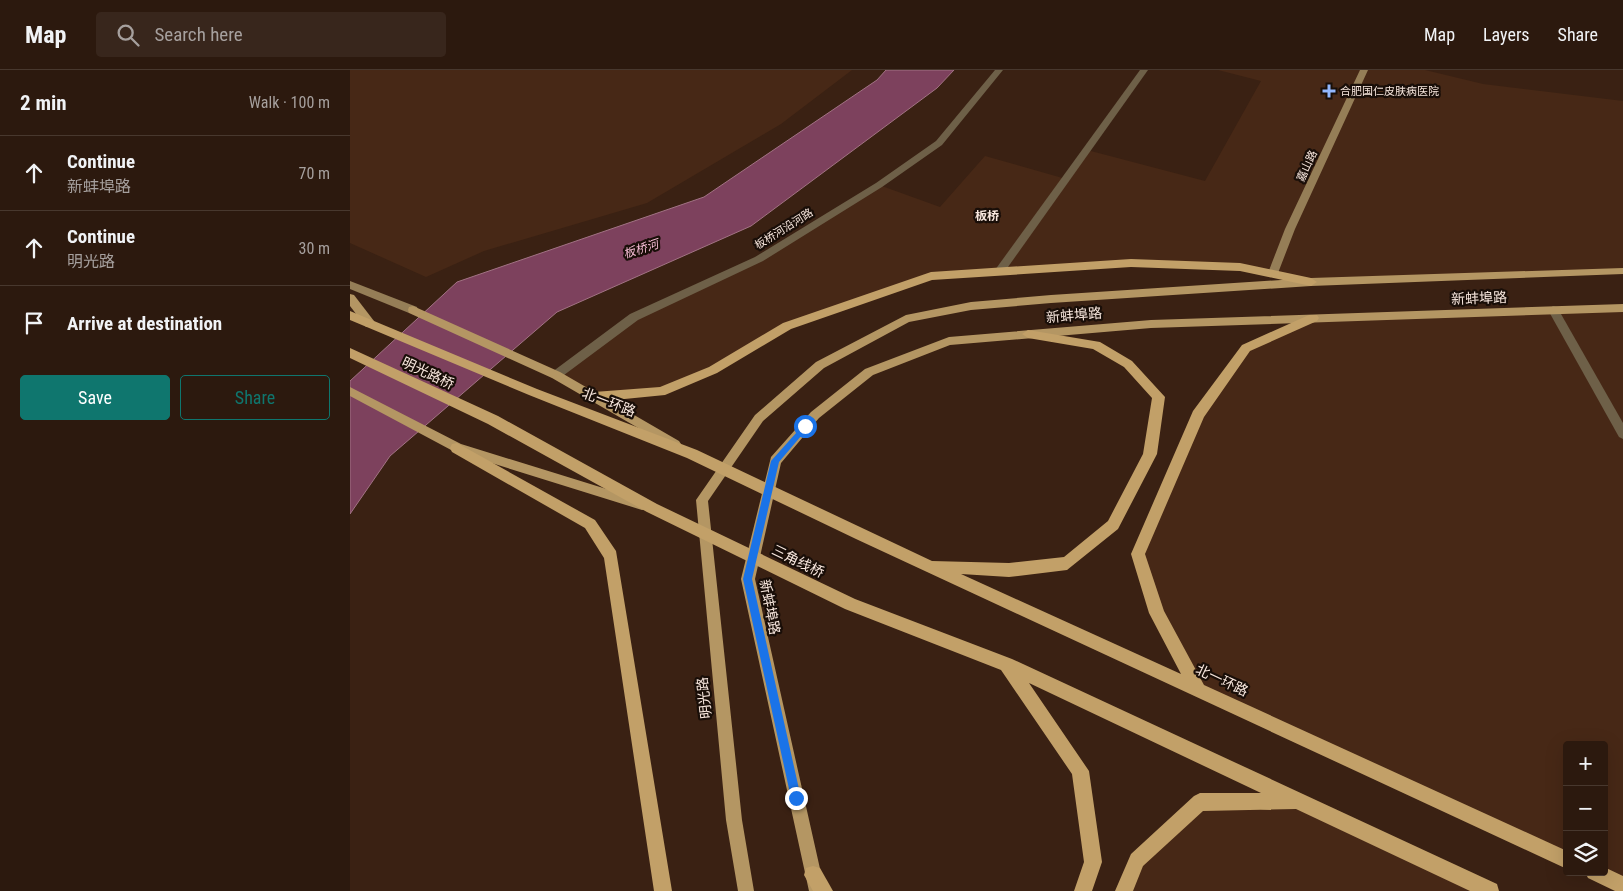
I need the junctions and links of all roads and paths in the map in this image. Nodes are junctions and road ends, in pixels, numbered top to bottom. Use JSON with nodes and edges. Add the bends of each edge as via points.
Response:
{"nodes":[{"id":1,"x":999,"y":70,"type":"edge"},
{"id":2,"x":1144,"y":70,"type":"edge"},
{"id":3,"x":1364,"y":70,"type":"edge"},
{"id":4,"x":1623,"y":271,"type":"edge"},
{"id":5,"x":999,"y":272,"type":"junction"},
{"id":6,"x":1273,"y":273,"type":"junction"},
{"id":7,"x":1311,"y":282,"type":"junction"},
{"id":8,"x":350,"y":286,"type":"edge"},
{"id":9,"x":350,"y":298,"type":"edge"},
{"id":10,"x":1623,"y":308,"type":"edge"},
{"id":11,"x":1553,"y":310,"type":"junction"},
{"id":12,"x":350,"y":315,"type":"edge"},
{"id":13,"x":1313,"y":318,"type":"junction"},
{"id":14,"x":370,"y":324,"type":"junction"},
{"id":15,"x":1028,"y":334,"type":"junction"},
{"id":16,"x":351,"y":354,"type":"edge"},
{"id":17,"x":556,"y":375,"type":"junction"},
{"id":18,"x":513,"y":384,"type":"joint"},
{"id":19,"x":350,"y":391,"type":"edge"},
{"id":20,"x":594,"y":397,"type":"junction"},
{"id":21,"x":1623,"y":434,"type":"edge"},
{"id":22,"x":457,"y":448,"type":"junction"},
{"id":23,"x":692,"y":454,"type":"junction"},
{"id":24,"x":702,"y":500,"type":"joint"},
{"id":25,"x":652,"y":508,"type":"junction"},
{"id":26,"x":926,"y":565,"type":"junction"},
{"id":27,"x":1006,"y":664,"type":"junction"},
{"id":28,"x":1198,"y":690,"type":"junction"},
{"id":29,"x":1299,"y":801,"type":"junction"},
{"id":30,"x":1563,"y":858,"type":"edge"},
{"id":31,"x":1602,"y":876,"type":"edge"},
{"id":32,"x":815,"y":883,"type":"edge"},
{"id":33,"x":1623,"y":886,"type":"edge"},
{"id":34,"x":663,"y":891,"type":"edge"},
{"id":35,"x":746,"y":891,"type":"edge"},
{"id":36,"x":824,"y":891,"type":"edge"},
{"id":37,"x":1083,"y":891,"type":"edge"},
{"id":38,"x":1124,"y":891,"type":"edge"},
{"id":39,"x":1490,"y":891,"type":"edge"}],
"edges":[{"from":1,"to":17,"type":"street","name":"板桥河沿河路","via":[[939,143],[879,185],[758,260],[634,317]]},
{"from":2,"to":5,"type":"street"},
{"from":3,"to":6,"type":"main road","name":"嘉山路"},
{"from":4,"to":7,"type":"main road","name":"新蚌埠路"},
{"from":5,"to":6,"type":"highway","via":[[1131,263],[1240,266]]},
{"from":5,"to":20,"type":"highway","via":[[931,276],[787,326],[713,370],[661,392]]},
{"from":6,"to":7,"type":"highway"},
{"from":7,"to":24,"type":"main road","name":"新蚌埠路","via":[[971,306],[906,319],[820,364],[759,418]]},
{"from":8,"to":17,"type":"main road","via":[[412,310]]},
{"from":9,"to":14,"type":"main road"},
{"from":10,"to":11,"type":"main road","name":"新蚌埠路"},
{"from":11,"to":13,"type":"main road","name":"新蚌埠路"},
{"from":11,"to":21,"type":"street"},
{"from":12,"to":14,"type":"highway"},
{"from":13,"to":15,"type":"main road","name":"新蚌埠路","via":[[1151,324]]},
{"from":13,"to":28,"type":"highway","via":[[1246,348],[1198,415],[1138,554],[1157,613]]},
{"from":14,"to":18,"type":"highway","name":"明光路桥"},
{"from":15,"to":26,"type":"highway","via":[[1096,345],[1128,364],[1159,397],[1150,454],[1113,525],[1067,563],[1009,570]]},
{"from":15,"to":32,"type":"main road","name":"新蚌埠路","via":[[949,340],[869,372],[815,415],[775,461],[748,579]]},
{"from":16,"to":25,"type":"highway","name":"明光路桥","via":[[492,420]]},
{"from":17,"to":20,"type":"main road"},
{"from":18,"to":23,"type":"highway","name":"北一环路"},
{"from":19,"to":22,"type":"main road"},
{"from":20,"to":23,"type":"main road"},
{"from":22,"to":25,"type":"main road"},
{"from":22,"to":34,"type":"highway","via":[[590,524],[611,556]]},
{"from":23,"to":26,"type":"highway","name":"北一环路"},
{"from":24,"to":35,"type":"main road","name":"明光路","via":[[734,820]]},
{"from":25,"to":27,"type":"highway","name":"三角线桥","via":[[850,604]]},
{"from":26,"to":28,"type":"highway","name":"北一环路"},
{"from":27,"to":29,"type":"highway"},
{"from":27,"to":37,"type":"highway","via":[[1080,771],[1093,862]]},
{"from":28,"to":30,"type":"highway","name":"北一环路"},
{"from":29,"to":38,"type":"highway","via":[[1200,802],[1137,860]]},
{"from":29,"to":39,"type":"highway"},
{"from":31,"to":33,"type":"highway"},
{"from":32,"to":36,"type":"highway"}]}
